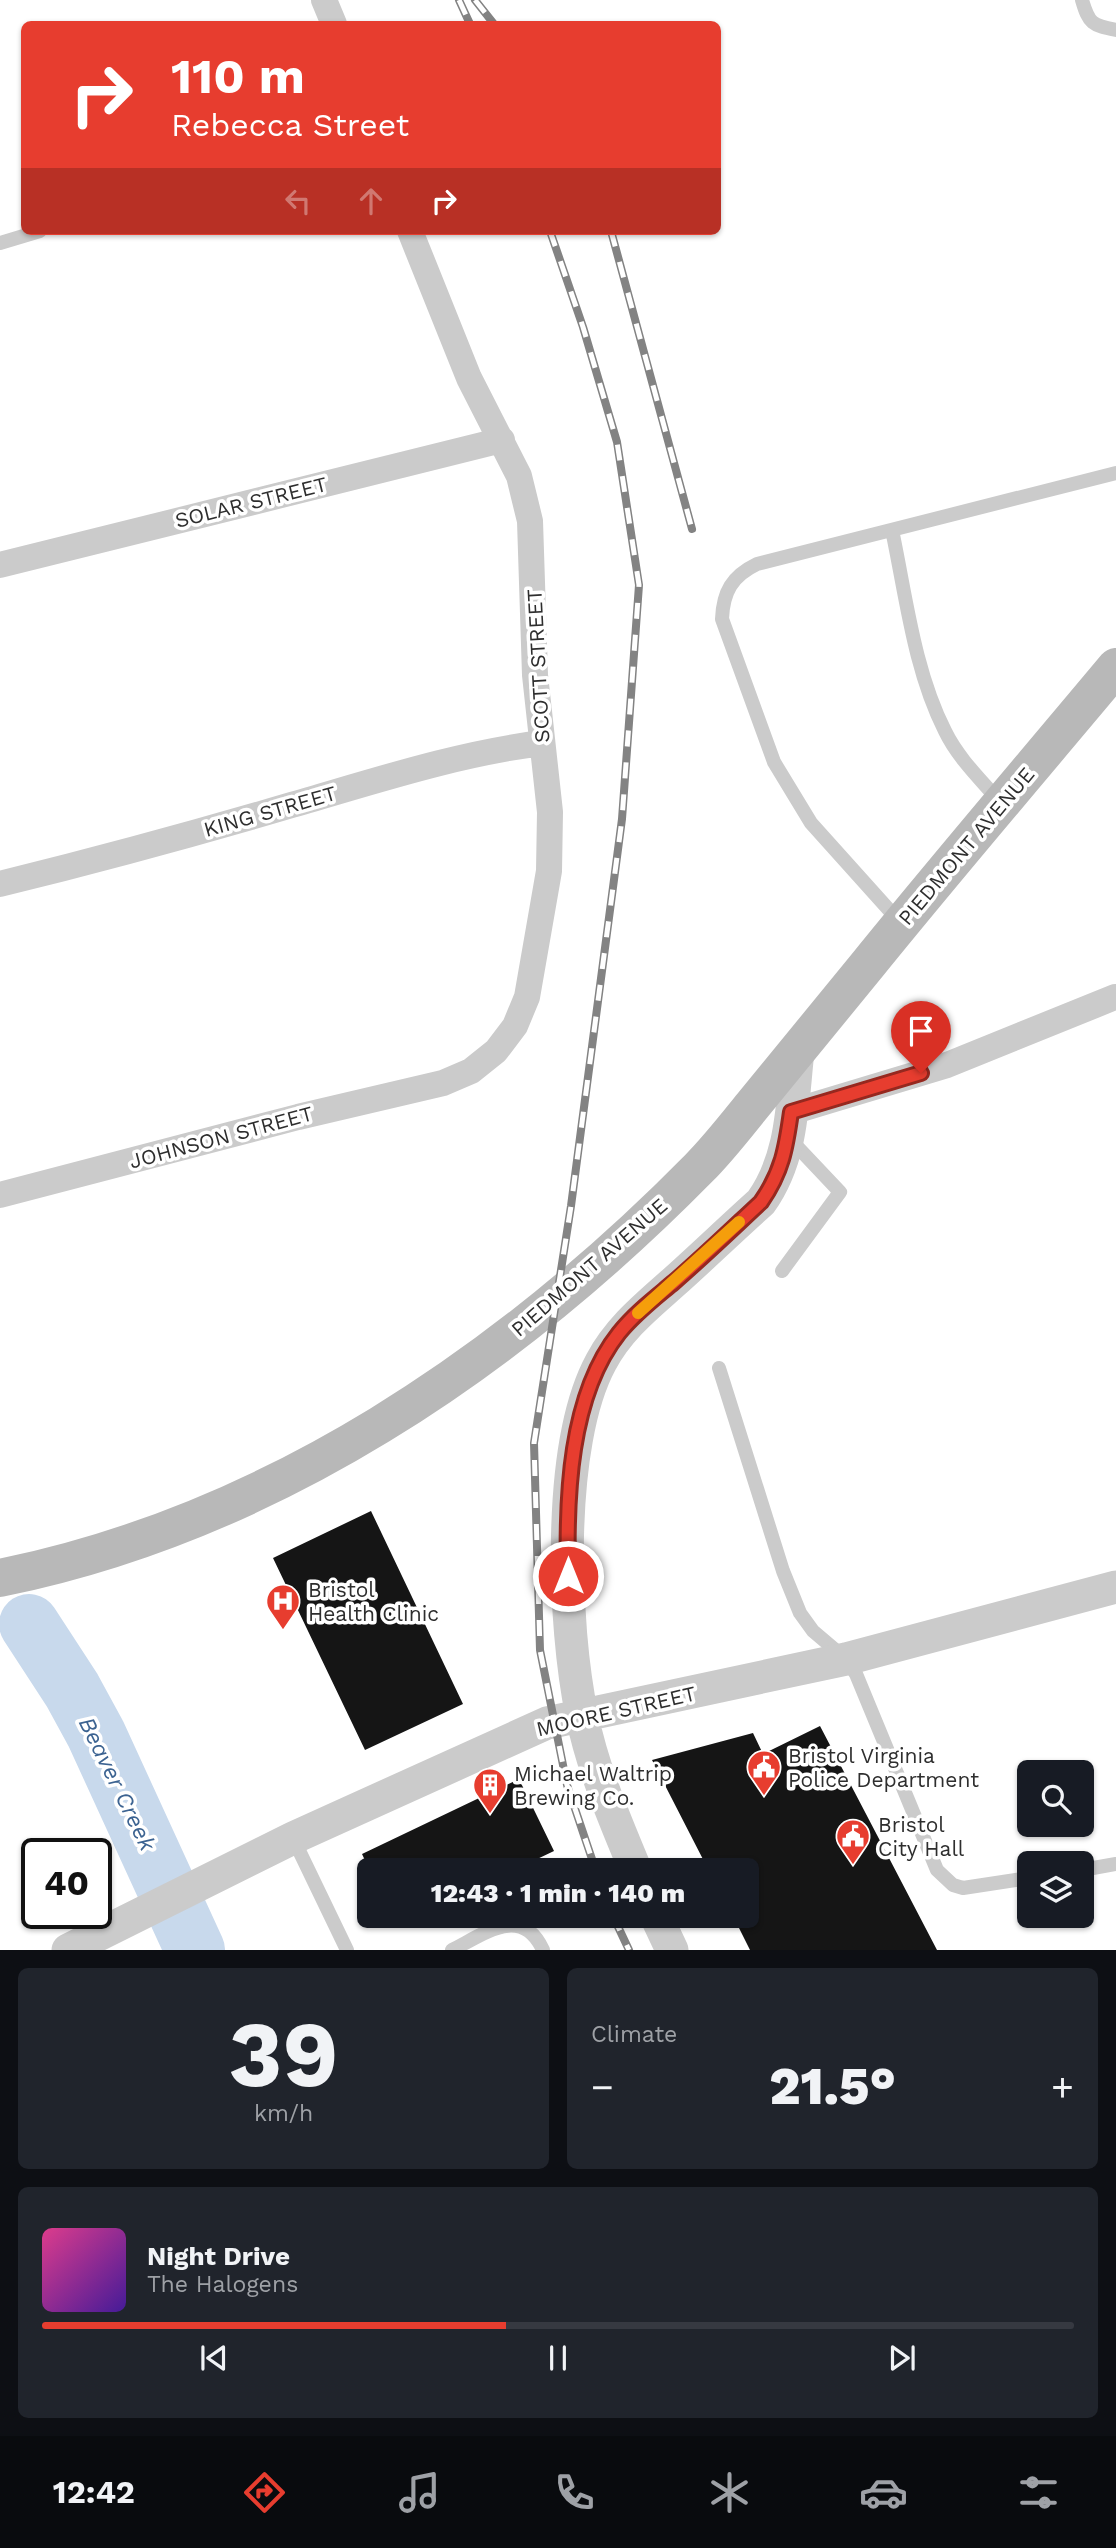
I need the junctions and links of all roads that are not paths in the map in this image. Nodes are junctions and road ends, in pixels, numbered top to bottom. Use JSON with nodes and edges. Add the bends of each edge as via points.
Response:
{"nodes":[{"id":1,"x":324,"y":0,"type":"edge"},
{"id":2,"x":1082,"y":0,"type":"edge"},
{"id":3,"x":333,"y":21,"type":"edge"},
{"id":4,"x":1116,"y":30,"type":"edge"},
{"id":5,"x":27,"y":235,"type":"edge"},
{"id":6,"x":412,"y":235,"type":"edge"},
{"id":7,"x":0,"y":243,"type":"edge"},
{"id":8,"x":502,"y":440,"type":"junction"},
{"id":9,"x":1116,"y":473,"type":"edge"},
{"id":10,"x":892,"y":530,"type":"junction"},
{"id":11,"x":0,"y":565,"type":"edge"},
{"id":12,"x":1116,"y":667,"type":"edge"},
{"id":13,"x":542,"y":743,"type":"junction"},
{"id":14,"x":1001,"y":804,"type":"junction"},
{"id":15,"x":0,"y":884,"type":"edge"},
{"id":16,"x":901,"y":924,"type":"junction"},
{"id":17,"x":1115,"y":997,"type":"edge"},
{"id":18,"x":798,"y":1051,"type":"junction"},
{"id":19,"x":443,"y":1083,"type":"joint"},
{"id":20,"x":789,"y":1124,"type":"junction"},
{"id":21,"x":0,"y":1195,"type":"edge"},
{"id":22,"x":782,"y":1271,"type":"dead end"},
{"id":23,"x":719,"y":1368,"type":"dead end"},
{"id":24,"x":0,"y":1578,"type":"edge"},
{"id":25,"x":1116,"y":1587,"type":"edge"},
{"id":26,"x":846,"y":1659,"type":"junction"},
{"id":27,"x":582,"y":1716,"type":"junction"},
{"id":28,"x":293,"y":1838,"type":"junction"},
{"id":29,"x":631,"y":1858,"type":"edge"},
{"id":30,"x":1116,"y":1864,"type":"edge"},
{"id":31,"x":1094,"y":1868,"type":"edge"},
{"id":32,"x":1017,"y":1880,"type":"edge"},
{"id":33,"x":662,"y":1928,"type":"edge"},
{"id":34,"x":82,"y":1946,"type":"edge"},
{"id":35,"x":347,"y":1950,"type":"edge"},
{"id":36,"x":452,"y":1950,"type":"edge"},
{"id":37,"x":543,"y":1950,"type":"edge"},
{"id":38,"x":672,"y":1950,"type":"edge"}],
"edges":[{"from":1,"to":3,"type":"street"},
{"from":2,"to":4,"type":"lane","via":[[1088,18]]},
{"from":5,"to":7,"type":"lane"},
{"from":6,"to":8,"type":"street","name":"SCOTT STREET","via":[[469,378]]},
{"from":8,"to":11,"type":"street","name":"SOLAR STREET"},
{"from":8,"to":13,"type":"street","name":"SCOTT STREET","via":[[519,476],[530,521]]},
{"from":9,"to":10,"type":"lane"},
{"from":10,"to":14,"type":"lane","via":[[932,701],[958,752]]},
{"from":10,"to":16,"type":"lane","via":[[743,570],[723,600],[722,619],[774,762],[811,823]]},
{"from":12,"to":14,"type":"main road","name":"PIEDMONT AVENUE"},
{"from":13,"to":15,"type":"street","name":"KING STREET","via":[[499,748],[401,773],[133,852]]},
{"from":13,"to":19,"type":"street","name":"SCOTT STREET","via":[[550,812],[549,872],[527,997],[496,1051]]},
{"from":14,"to":16,"type":"main road","name":"PIEDMONT AVENUE"},
{"from":16,"to":18,"type":"main road","name":"PIEDMONT AVENUE"},
{"from":17,"to":20,"type":"street"},
{"from":18,"to":20,"type":"street"},
{"from":18,"to":24,"type":"main road","name":"PIEDMONT AVENUE","via":[[703,1165],[624,1242],[504,1340],[405,1412],[320,1461],[232,1503],[122,1545]]},
{"from":19,"to":21,"type":"street","name":"JOHNSON STREET"},
{"from":20,"to":22,"type":"lane","via":[[840,1192]]},
{"from":20,"to":27,"type":"street","via":[[784,1159],[761,1202],[647,1303],[619,1334],[584,1400],[572,1471],[568,1553],[569,1621]]},
{"from":23,"to":26,"type":"lane","via":[[800,1613],[813,1631]]},
{"from":25,"to":26,"type":"street","name":"MOORE STREET"},
{"from":26,"to":27,"type":"street","name":"MOORE STREET"},
{"from":26,"to":32,"type":"lane","via":[[937,1870],[963,1888]]},
{"from":27,"to":28,"type":"street","name":"MOORE STREET","via":[[547,1723]]},
{"from":27,"to":29,"type":"street","via":[[598,1777]]},
{"from":28,"to":34,"type":"street","name":"MOORE STREET"},
{"from":28,"to":35,"type":"lane"},
{"from":30,"to":31,"type":"lane"},
{"from":33,"to":38,"type":"street"},
{"from":36,"to":37,"type":"lane","via":[[502,1925],[521,1925],[537,1935]]}]}
